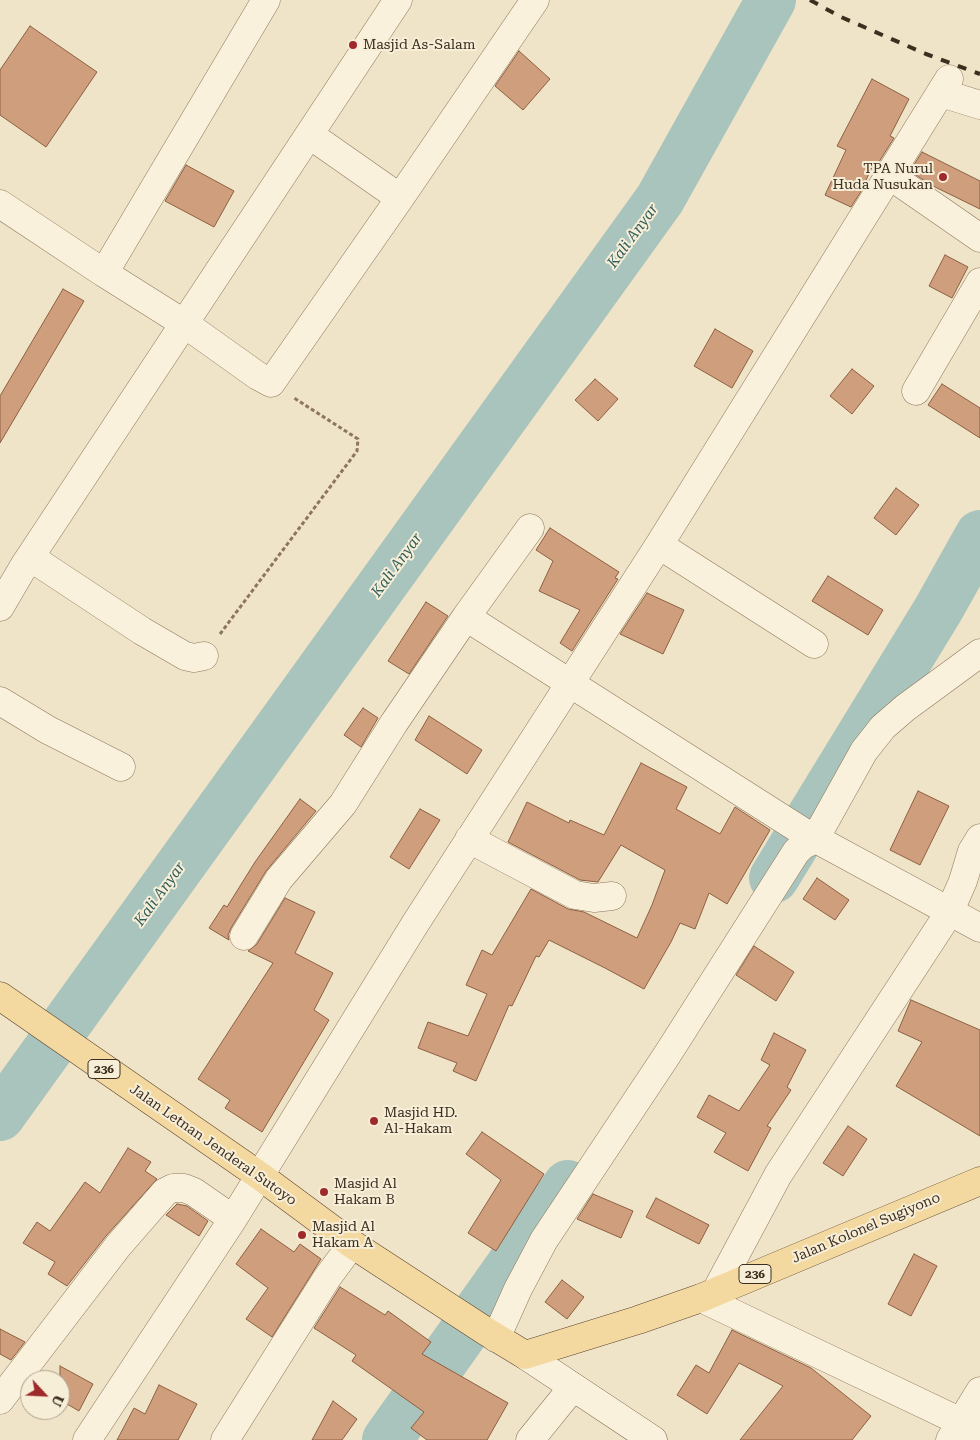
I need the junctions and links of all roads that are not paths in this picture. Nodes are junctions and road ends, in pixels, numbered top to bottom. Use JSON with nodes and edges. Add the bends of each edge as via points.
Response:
{"nodes":[{"id":1,"x":266,"y":0,"type":"edge"},
{"id":2,"x":398,"y":0,"type":"edge"},
{"id":3,"x":535,"y":0,"type":"edge"},
{"id":4,"x":980,"y":106,"type":"edge"},
{"id":5,"x":310,"y":134,"type":"junction"},
{"id":6,"x":889,"y":175,"type":"junction"},
{"id":7,"x":400,"y":198,"type":"junction"},
{"id":8,"x":0,"y":204,"type":"edge"},
{"id":9,"x":980,"y":238,"type":"edge"},
{"id":10,"x":104,"y":273,"type":"junction"},
{"id":11,"x":980,"y":282,"type":"edge"},
{"id":12,"x":185,"y":324,"type":"junction"},
{"id":13,"x":916,"y":391,"type":"dead end"},
{"id":14,"x":530,"y":528,"type":"dead end"},
{"id":15,"x":659,"y":546,"type":"junction"},
{"id":16,"x":30,"y":557,"type":"junction"},
{"id":17,"x":0,"y":607,"type":"edge"},
{"id":18,"x":466,"y":617,"type":"junction"},
{"id":19,"x":814,"y":644,"type":"dead end"},
{"id":20,"x":980,"y":653,"type":"edge"},
{"id":21,"x":204,"y":656,"type":"road end"},
{"id":22,"x":570,"y":684,"type":"junction"},
{"id":23,"x":0,"y":701,"type":"edge"},
{"id":24,"x":121,"y":767,"type":"dead end"},
{"id":25,"x":810,"y":836,"type":"junction"},
{"id":26,"x":980,"y":838,"type":"edge"},
{"id":27,"x":469,"y":839,"type":"junction"},
{"id":28,"x":612,"y":896,"type":"dead end"},
{"id":29,"x":949,"y":913,"type":"junction"},
{"id":30,"x":980,"y":928,"type":"edge"},
{"id":31,"x":244,"y":936,"type":"dead end"},
{"id":32,"x":0,"y":996,"type":"edge"},
{"id":33,"x":260,"y":1176,"type":"junction"},
{"id":34,"x":980,"y":1181,"type":"edge"},
{"id":35,"x":233,"y":1218,"type":"junction"},
{"id":36,"x":352,"y":1244,"type":"junction"},
{"id":37,"x":708,"y":1294,"type":"junction"},
{"id":38,"x":491,"y":1335,"type":"junction"},
{"id":39,"x":525,"y":1355,"type":"junction"},
{"id":40,"x":573,"y":1386,"type":"junction"},
{"id":41,"x":980,"y":1391,"type":"edge"},
{"id":42,"x":0,"y":1400,"type":"edge"},
{"id":43,"x":964,"y":1431,"type":"edge"},
{"id":44,"x":87,"y":1440,"type":"edge"},
{"id":45,"x":225,"y":1440,"type":"edge"},
{"id":46,"x":530,"y":1440,"type":"edge"},
{"id":47,"x":653,"y":1440,"type":"edge"}],
"edges":[{"from":1,"to":10,"type":"street"},
{"from":2,"to":5,"type":"street"},
{"from":3,"to":7,"type":"street"},
{"from":4,"to":6,"type":"street","via":[[945,86]]},
{"from":5,"to":7,"type":"street"},
{"from":5,"to":12,"type":"street"},
{"from":6,"to":9,"type":"street"},
{"from":6,"to":15,"type":"street"},
{"from":7,"to":12,"type":"street","via":[[271,383]]},
{"from":8,"to":10,"type":"street"},
{"from":10,"to":12,"type":"street"},
{"from":11,"to":13,"type":"street"},
{"from":12,"to":16,"type":"street"},
{"from":14,"to":18,"type":"street"},
{"from":15,"to":19,"type":"street"},
{"from":15,"to":22,"type":"street"},
{"from":16,"to":17,"type":"street"},
{"from":16,"to":21,"type":"street","via":[[185,656]]},
{"from":18,"to":22,"type":"street"},
{"from":18,"to":31,"type":"street","via":[[343,804],[279,879]]},
{"from":20,"to":25,"type":"street","via":[[883,727]]},
{"from":22,"to":25,"type":"street"},
{"from":22,"to":27,"type":"street"},
{"from":23,"to":24,"type":"street"},
{"from":25,"to":29,"type":"street"},
{"from":25,"to":38,"type":"street","via":[[796,852],[549,1232]]},
{"from":26,"to":29,"type":"street"},
{"from":27,"to":28,"type":"street","via":[[575,895]]},
{"from":27,"to":33,"type":"street"},
{"from":29,"to":30,"type":"street"},
{"from":29,"to":37,"type":"street","via":[[778,1175]]},
{"from":32,"to":33,"type":"main road","name":"Jalan Letnan Jenderal Sutoyo","number":"236"},
{"from":33,"to":35,"type":"street"},
{"from":33,"to":36,"type":"main road","name":"Jalan Letnan Jenderal Sutoyo","number":"236"},
{"from":34,"to":37,"type":"main road","name":"Jalan Kolonel Sugiyono","number":"236"},
{"from":35,"to":42,"type":"street","via":[[184,1188],[165,1192],[118,1246]]},
{"from":35,"to":44,"type":"street"},
{"from":36,"to":38,"type":"main road","name":"Jalan Letnan Jenderal Sutoyo","number":"236"},
{"from":36,"to":45,"type":"street","via":[[326,1278]]},
{"from":37,"to":39,"type":"main road","name":"Jalan Kolonel Sugiyono","number":"236","via":[[638,1320]]},
{"from":37,"to":43,"type":"street"},
{"from":38,"to":39,"type":"main road","name":"Jalan Letnan Jenderal Sutoyo","number":"236"},
{"from":39,"to":40,"type":"street","name":"Jalan Letnan Jenderal Sutoyo"},
{"from":40,"to":46,"type":"street"},
{"from":40,"to":47,"type":"street","name":"Jalan Letnan Jenderal Sutoyo"},
{"from":41,"to":43,"type":"street"}]}
